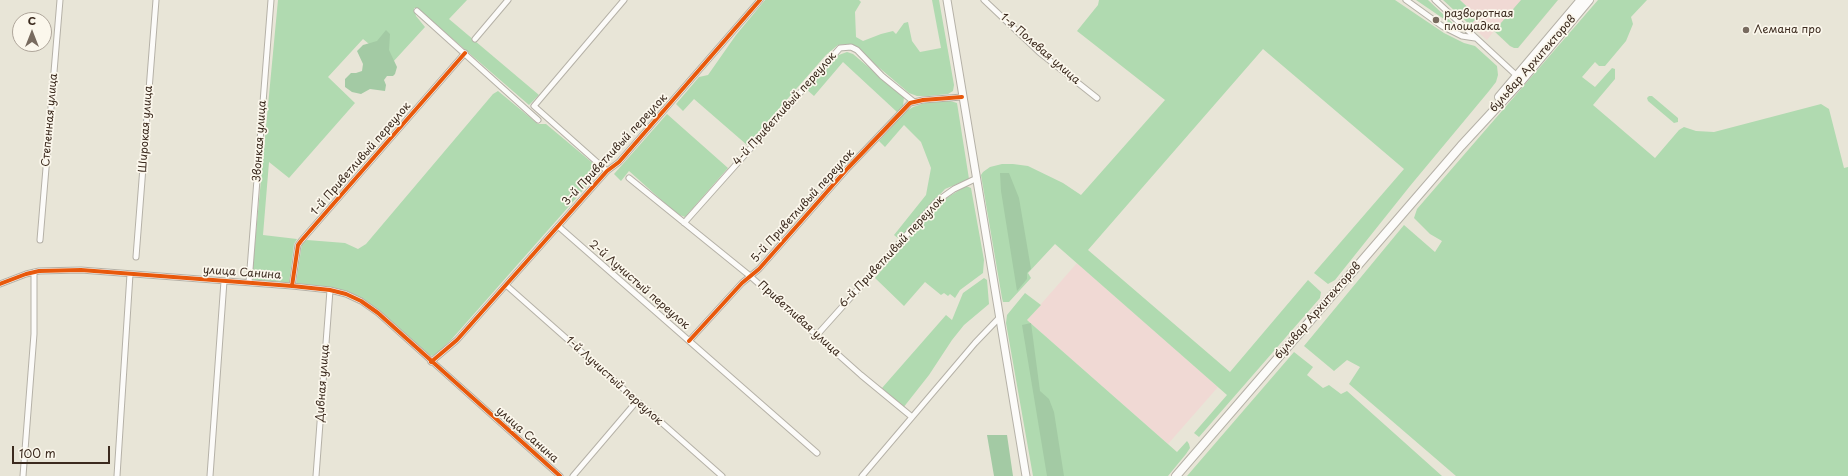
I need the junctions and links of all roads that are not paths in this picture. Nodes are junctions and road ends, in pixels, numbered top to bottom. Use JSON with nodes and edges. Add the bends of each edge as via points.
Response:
{"nodes":[{"id":1,"x":60,"y":0,"type":"edge"},
{"id":2,"x":156,"y":0,"type":"edge"},
{"id":3,"x":271,"y":0,"type":"edge"},
{"id":4,"x":508,"y":0,"type":"edge"},
{"id":5,"x":624,"y":0,"type":"edge"},
{"id":6,"x":760,"y":0,"type":"edge"},
{"id":7,"x":947,"y":0,"type":"edge"},
{"id":8,"x":984,"y":0,"type":"edge"},
{"id":9,"x":1406,"y":0,"type":"edge"},
{"id":10,"x":1435,"y":0,"type":"edge"},
{"id":11,"x":1581,"y":0,"type":"edge"},
{"id":12,"x":1589,"y":0,"type":"edge"},
{"id":13,"x":417,"y":11,"type":"dead end"},
{"id":14,"x":1476,"y":38,"type":"junction"},
{"id":15,"x":475,"y":39,"type":"dead end"},
{"id":16,"x":464,"y":53,"type":"junction"},
{"id":17,"x":1519,"y":77,"type":"junction"},
{"id":18,"x":962,"y":97,"type":"junction"},
{"id":19,"x":1097,"y":98,"type":"dead end"},
{"id":20,"x":914,"y":102,"type":"junction"},
{"id":21,"x":538,"y":120,"type":"dead end"},
{"id":22,"x":607,"y":171,"type":"junction"},
{"id":23,"x":629,"y":178,"type":"dead end"},
{"id":24,"x":975,"y":179,"type":"junction"},
{"id":25,"x":684,"y":223,"type":"junction"},
{"id":26,"x":558,"y":226,"type":"junction"},
{"id":27,"x":40,"y":240,"type":"dead end"},
{"id":28,"x":136,"y":257,"type":"dead end"},
{"id":29,"x":34,"y":272,"type":"junction"},
{"id":30,"x":130,"y":274,"type":"junction"},
{"id":31,"x":750,"y":276,"type":"junction"},
{"id":32,"x":224,"y":281,"type":"junction"},
{"id":33,"x":249,"y":282,"type":"junction"},
{"id":34,"x":0,"y":284,"type":"edge"},
{"id":35,"x":506,"y":285,"type":"junction"},
{"id":36,"x":292,"y":286,"type":"junction"},
{"id":37,"x":330,"y":290,"type":"junction"},
{"id":38,"x":999,"y":318,"type":"junction"},
{"id":39,"x":817,"y":335,"type":"junction"},
{"id":40,"x":689,"y":341,"type":"junction"},
{"id":41,"x":431,"y":362,"type":"junction"},
{"id":42,"x":637,"y":402,"type":"junction"},
{"id":43,"x":912,"y":417,"type":"junction"},
{"id":44,"x":816,"y":453,"type":"dead end"},
{"id":45,"x":23,"y":476,"type":"edge"},
{"id":46,"x":117,"y":476,"type":"edge"},
{"id":47,"x":210,"y":476,"type":"edge"},
{"id":48,"x":316,"y":476,"type":"edge"},
{"id":49,"x":560,"y":476,"type":"edge"},
{"id":50,"x":573,"y":476,"type":"edge"},
{"id":51,"x":722,"y":476,"type":"edge"},
{"id":52,"x":862,"y":476,"type":"edge"},
{"id":53,"x":1026,"y":476,"type":"edge"},
{"id":54,"x":1176,"y":476,"type":"edge"}],
"edges":[{"from":1,"to":27,"type":"street","name":"Степенная улица"},
{"from":2,"to":28,"type":"street","name":"Широкая улица"},
{"from":3,"to":33,"type":"street","name":"Звонкая улица"},
{"from":4,"to":15,"type":"street"},
{"from":5,"to":22,"type":"street","via":[[534,106]]},
{"from":6,"to":22,"type":"street","name":"3-й Приветливый переулок","via":[[619,162]]},
{"from":7,"to":18,"type":"main road"},
{"from":8,"to":19,"type":"street","name":"1-я Полевая улица","via":[[1039,52]]},
{"from":9,"to":14,"type":"street","via":[[1442,26],[1462,36]]},
{"from":10,"to":14,"type":"street"},
{"from":11,"to":17,"type":"main road","name":"бульвар Архитекторов"},
{"from":12,"to":17,"type":"main road","name":"бульвар Архитекторов"},
{"from":13,"to":16,"type":"street"},
{"from":14,"to":17,"type":"street"},
{"from":16,"to":21,"type":"street"},
{"from":16,"to":36,"type":"street","name":"1-й Приветливый переулок","via":[[301,241]]},
{"from":17,"to":54,"type":"main road","name":"бульвар Архитекторов"},
{"from":18,"to":20,"type":"street"},
{"from":18,"to":24,"type":"main road"},
{"from":20,"to":25,"type":"street","name":"4-й Приветливый переулок","via":[[882,76],[857,50],[851,47],[840,48]]},
{"from":20,"to":31,"type":"street","name":"5-й Приветливый переулок","via":[[910,103],[848,168]]},
{"from":22,"to":26,"type":"street","name":"3-й Приветливый переулок"},
{"from":23,"to":25,"type":"street","name":"Приветливая улица"},
{"from":24,"to":38,"type":"main road"},
{"from":24,"to":39,"type":"street","name":"6-й Приветливый переулок","via":[[936,201]]},
{"from":25,"to":31,"type":"street","name":"Приветливая улица"},
{"from":26,"to":35,"type":"street","name":"3-й Приветливый переулок"},
{"from":26,"to":40,"type":"street","name":"2-й Лучистый переулок"},
{"from":29,"to":30,"type":"street","name":"улица Санина","via":[[62,270]]},
{"from":29,"to":34,"type":"street","name":"улица Санина"},
{"from":29,"to":45,"type":"street","via":[[33,342]]},
{"from":30,"to":32,"type":"street","name":"улица Санина"},
{"from":30,"to":46,"type":"street"},
{"from":31,"to":39,"type":"street","name":"Приветливая улица"},
{"from":31,"to":40,"type":"street","name":"5-й Приветливый переулок"},
{"from":32,"to":33,"type":"street","name":"улица Санина"},
{"from":32,"to":47,"type":"street"},
{"from":33,"to":36,"type":"street","name":"улица Санина"},
{"from":35,"to":41,"type":"street","name":"3-й Приветливый переулок","via":[[457,340]]},
{"from":35,"to":42,"type":"street","name":"1-й Лучистый переулок"},
{"from":36,"to":37,"type":"street","name":"улица Санина"},
{"from":37,"to":41,"type":"street","name":"улица Санина","via":[[361,301],[378,313]]},
{"from":37,"to":48,"type":"street","name":"Дивная улица"},
{"from":38,"to":43,"type":"street"},
{"from":38,"to":53,"type":"main road"},
{"from":39,"to":43,"type":"street","name":"Приветливая улица"},
{"from":40,"to":44,"type":"street","name":"2-й Лучистый переулок"},
{"from":41,"to":49,"type":"street","name":"улица Санина"},
{"from":42,"to":50,"type":"street"},
{"from":42,"to":51,"type":"street","name":"1-й Лучистый переулок"},
{"from":43,"to":52,"type":"street"}]}
